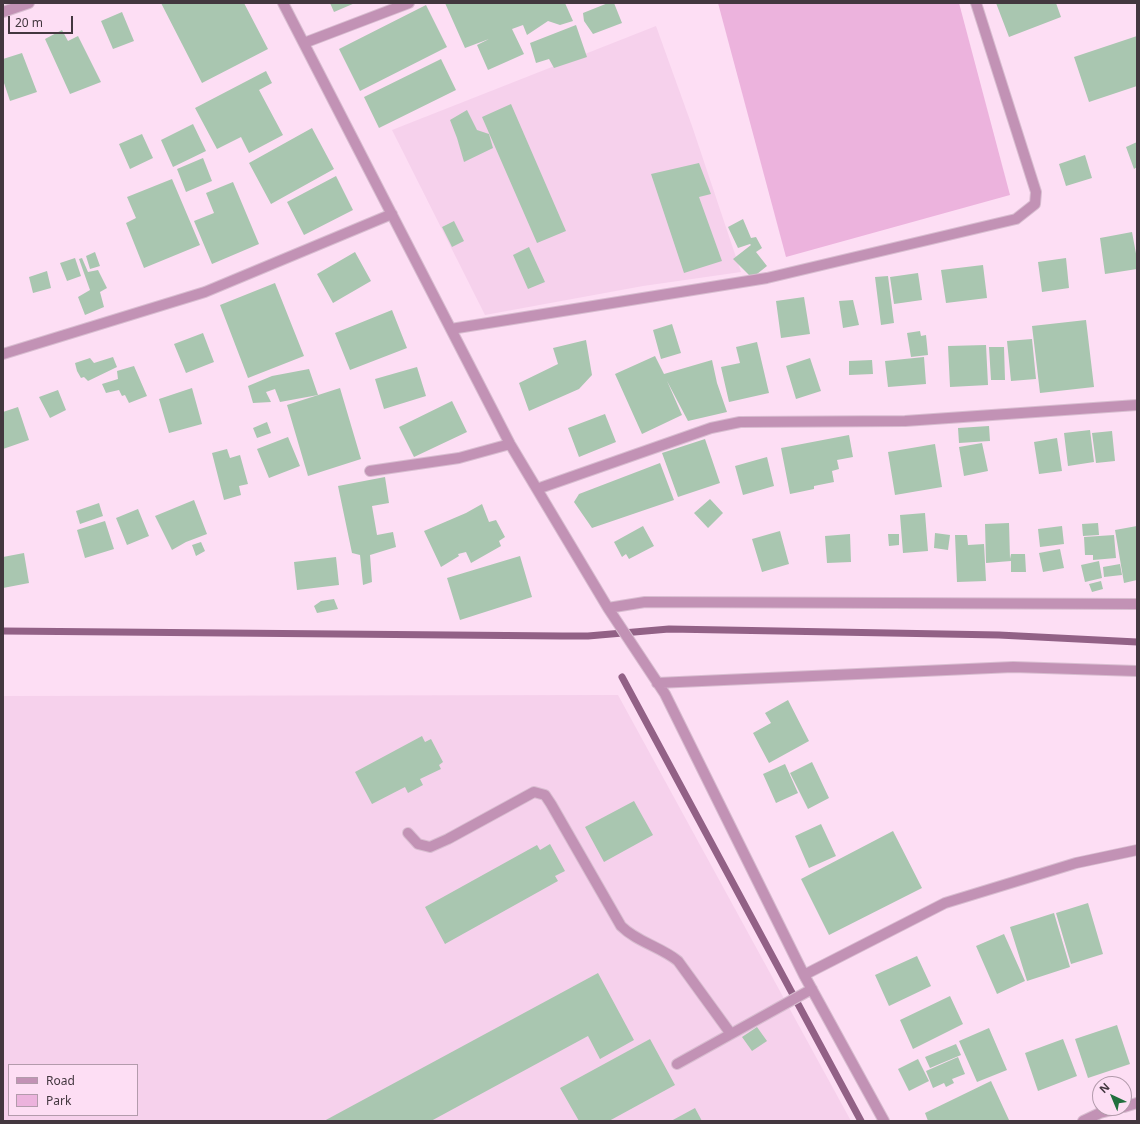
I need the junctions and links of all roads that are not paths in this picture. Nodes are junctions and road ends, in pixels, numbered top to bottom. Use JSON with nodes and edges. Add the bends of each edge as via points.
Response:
{"nodes":[{"id":1,"x":29,"y":3,"type":"edge"},
{"id":2,"x":283,"y":3,"type":"edge"},
{"id":3,"x":409,"y":3,"type":"edge"},
{"id":4,"x":976,"y":3,"type":"edge"},
{"id":5,"x":3,"y":12,"type":"edge"},
{"id":6,"x":304,"y":43,"type":"junction"},
{"id":7,"x":392,"y":214,"type":"junction"},
{"id":8,"x":451,"y":329,"type":"junction"},
{"id":9,"x":3,"y":354,"type":"edge"},
{"id":10,"x":1137,"y":405,"type":"edge"},
{"id":11,"x":510,"y":444,"type":"junction"},
{"id":12,"x":370,"y":471,"type":"dead end"},
{"id":13,"x":537,"y":489,"type":"junction"},
{"id":14,"x":1137,"y":604,"type":"edge"},
{"id":15,"x":608,"y":608,"type":"junction"},
{"id":16,"x":1137,"y":671,"type":"edge"},
{"id":17,"x":657,"y":683,"type":"junction"},
{"id":18,"x":408,"y":833,"type":"dead end"},
{"id":19,"x":1137,"y":850,"type":"edge"},
{"id":20,"x":804,"y":975,"type":"junction"},
{"id":21,"x":812,"y":989,"type":"junction"},
{"id":22,"x":731,"y":1034,"type":"junction"},
{"id":23,"x":677,"y":1064,"type":"dead end"},
{"id":24,"x":1094,"y":1116,"type":"edge"},
{"id":25,"x":884,"y":1121,"type":"edge"},
{"id":26,"x":1083,"y":1121,"type":"edge"}],
"edges":[{"from":1,"to":5,"type":"street"},
{"from":2,"to":6,"type":"street"},
{"from":3,"to":6,"type":"street"},
{"from":4,"to":8,"type":"street","via":[[1036,192],[1035,204],[1016,219],[767,278]]},
{"from":6,"to":7,"type":"street"},
{"from":7,"to":8,"type":"street"},
{"from":7,"to":9,"type":"street","via":[[205,292]]},
{"from":8,"to":11,"type":"street"},
{"from":10,"to":13,"type":"street","via":[[905,421],[740,422],[711,428]]},
{"from":11,"to":12,"type":"street","via":[[459,458]]},
{"from":11,"to":13,"type":"street"},
{"from":13,"to":15,"type":"street"},
{"from":14,"to":15,"type":"street","via":[[644,602]]},
{"from":15,"to":17,"type":"street"},
{"from":16,"to":17,"type":"street","via":[[1013,667]]},
{"from":17,"to":20,"type":"street","via":[[665,694]]},
{"from":18,"to":22,"type":"street","via":[[418,844],[430,847],[534,792],[545,795],[621,926],[629,933],[669,953],[678,961]]},
{"from":19,"to":20,"type":"street","via":[[1076,863],[945,903]]},
{"from":20,"to":21,"type":"street"},
{"from":21,"to":22,"type":"street"},
{"from":21,"to":25,"type":"street"},
{"from":22,"to":23,"type":"street"},
{"from":24,"to":26,"type":"street"}]}
